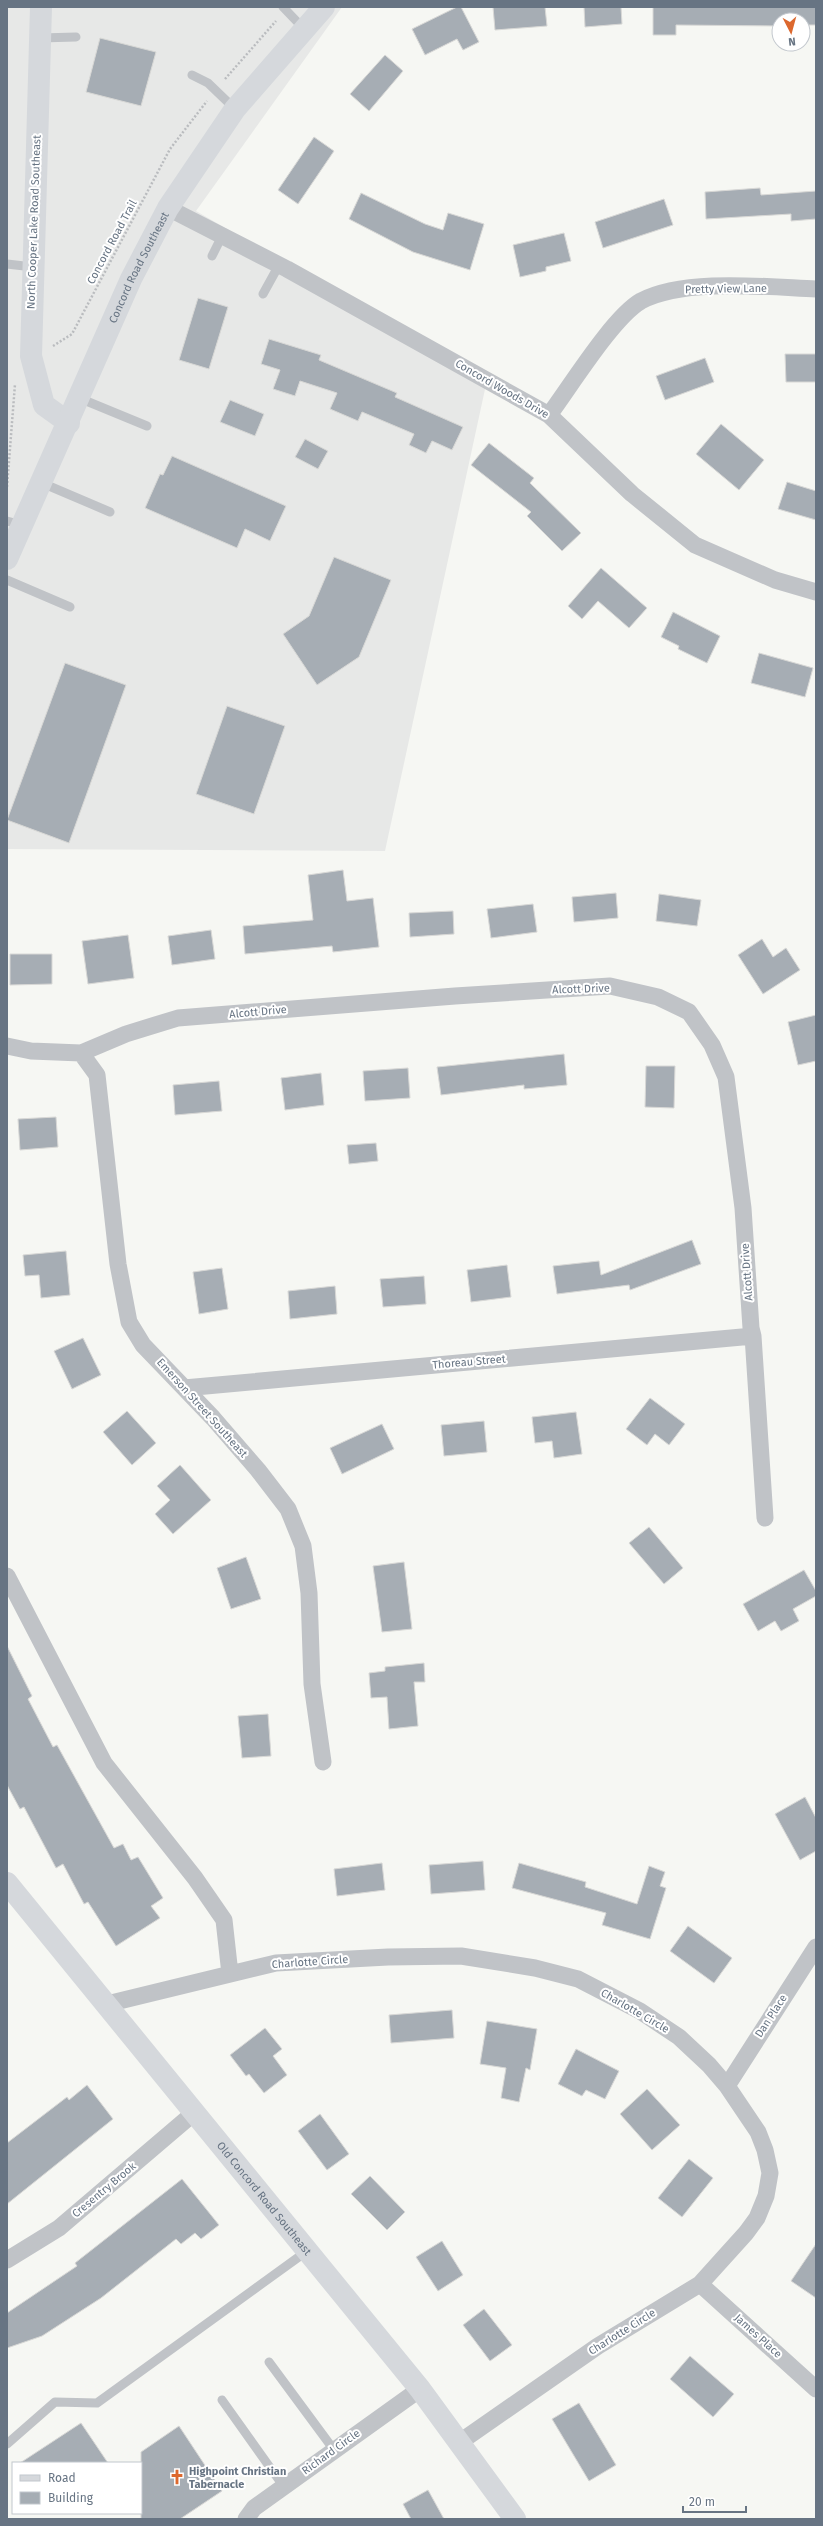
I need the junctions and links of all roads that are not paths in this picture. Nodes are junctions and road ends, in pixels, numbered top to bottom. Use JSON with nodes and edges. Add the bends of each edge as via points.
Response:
{"nodes":[{"id":1,"x":41,"y":7,"type":"edge"},
{"id":2,"x":324,"y":7,"type":"edge"},
{"id":3,"x":284,"y":8,"type":"edge"},
{"id":4,"x":304,"y":30,"type":"junction"},
{"id":5,"x":76,"y":37,"type":"dead end"},
{"id":6,"x":40,"y":38,"type":"junction"},
{"id":7,"x":192,"y":75,"type":"dead end"},
{"id":8,"x":235,"y":110,"type":"junction"},
{"id":9,"x":168,"y":208,"type":"junction"},
{"id":10,"x":222,"y":236,"type":"junction"},
{"id":11,"x":212,"y":256,"type":"dead end"},
{"id":12,"x":7,"y":264,"type":"edge"},
{"id":13,"x":279,"y":265,"type":"junction"},
{"id":14,"x":33,"y":267,"type":"junction"},
{"id":15,"x":816,"y":289,"type":"edge"},
{"id":16,"x":263,"y":294,"type":"dead end"},
{"id":17,"x":80,"y":398,"type":"junction"},
{"id":18,"x":550,"y":415,"type":"junction"},
{"id":19,"x":69,"y":423,"type":"junction"},
{"id":20,"x":147,"y":426,"type":"dead end"},
{"id":21,"x":42,"y":483,"type":"junction"},
{"id":22,"x":110,"y":512,"type":"dead end"},
{"id":23,"x":15,"y":523,"type":"edge"},
{"id":24,"x":7,"y":559,"type":"edge"},
{"id":25,"x":7,"y":580,"type":"edge"},
{"id":26,"x":816,"y":592,"type":"edge"},
{"id":27,"x":70,"y":607,"type":"dead end"},
{"id":28,"x":7,"y":1046,"type":"edge"},
{"id":29,"x":81,"y":1052,"type":"junction"},
{"id":30,"x":753,"y":1336,"type":"junction"},
{"id":31,"x":184,"y":1388,"type":"junction"},
{"id":32,"x":765,"y":1518,"type":"dead end"},
{"id":33,"x":7,"y":1576,"type":"edge"},
{"id":34,"x":323,"y":1762,"type":"dead end"},
{"id":35,"x":7,"y":1883,"type":"edge"},
{"id":36,"x":816,"y":1947,"type":"edge"},
{"id":37,"x":230,"y":1974,"type":"junction"},
{"id":38,"x":107,"y":2004,"type":"junction"},
{"id":39,"x":727,"y":2086,"type":"junction"},
{"id":40,"x":195,"y":2112,"type":"junction"},
{"id":41,"x":307,"y":2251,"type":"junction"},
{"id":42,"x":7,"y":2260,"type":"edge"},
{"id":43,"x":700,"y":2284,"type":"junction"},
{"id":44,"x":269,"y":2362,"type":"dead end"},
{"id":45,"x":420,"y":2389,"type":"junction"},
{"id":46,"x":816,"y":2389,"type":"edge"},
{"id":47,"x":222,"y":2400,"type":"dead end"},
{"id":48,"x":460,"y":2442,"type":"junction"},
{"id":49,"x":7,"y":2444,"type":"edge"},
{"id":50,"x":334,"y":2450,"type":"junction"},
{"id":51,"x":284,"y":2487,"type":"junction"},
{"id":52,"x":246,"y":2519,"type":"edge"},
{"id":53,"x":515,"y":2519,"type":"edge"}],
"edges":[{"from":1,"to":6,"type":"street","name":"North Cooper Lake Road Southeast"},
{"from":2,"to":4,"type":"street","name":"Concord Road Southeast"},
{"from":3,"to":4,"type":"lane"},
{"from":4,"to":8,"type":"street","name":"Concord Road Southeast"},
{"from":5,"to":6,"type":"lane"},
{"from":6,"to":14,"type":"street","name":"North Cooper Lake Road Southeast"},
{"from":7,"to":8,"type":"lane","via":[[208,83]]},
{"from":8,"to":9,"type":"street","name":"Concord Road Southeast"},
{"from":9,"to":10,"type":"street","name":"Concord Woods Drive"},
{"from":9,"to":17,"type":"street","name":"Concord Road Southeast","via":[[128,284]]},
{"from":10,"to":11,"type":"lane"},
{"from":10,"to":13,"type":"street","name":"Concord Woods Drive"},
{"from":12,"to":14,"type":"lane"},
{"from":13,"to":16,"type":"lane"},
{"from":13,"to":18,"type":"street","name":"Concord Woods Drive"},
{"from":14,"to":19,"type":"street","name":"North Cooper Lake Road Southeast","via":[[31,351],[44,405]]},
{"from":15,"to":18,"type":"street","name":"Pretty View Lane","via":[[721,286],[669,290],[640,302],[613,328]]},
{"from":17,"to":19,"type":"street","name":"Concord Road Southeast"},
{"from":17,"to":20,"type":"lane"},
{"from":18,"to":26,"type":"street","name":"Concord Woods Drive","via":[[632,494],[695,545],[775,580]]},
{"from":19,"to":21,"type":"street","name":"Concord Road Southeast"},
{"from":21,"to":22,"type":"lane"},
{"from":21,"to":23,"type":"street","name":"Concord Road Southeast"},
{"from":23,"to":24,"type":"street","name":"Concord Road Southeast"},
{"from":25,"to":27,"type":"lane"},
{"from":28,"to":29,"type":"street","name":"Alcott Drive","via":[[30,1051]]},
{"from":29,"to":30,"type":"street","name":"Alcott Drive","via":[[126,1034],[178,1018],[610,986],[658,997],[689,1012],[712,1046],[726,1077],[743,1208]]},
{"from":29,"to":31,"type":"street","name":"Emerson Street Southeast","via":[[97,1075],[118,1264],[129,1322],[143,1344]]},
{"from":30,"to":31,"type":"street","name":"Thoreau Street"},
{"from":30,"to":32,"type":"street","name":"Alcott Drive"},
{"from":31,"to":34,"type":"street","name":"Emerson Street Southeast","via":[[258,1470],[288,1509],[303,1546],[309,1593],[312,1684]]},
{"from":33,"to":37,"type":"street","via":[[104,1763],[195,1878],[224,1920]]},
{"from":35,"to":38,"type":"street","name":"Old Concord Road Southeast"},
{"from":36,"to":39,"type":"street","name":"Dan Place"},
{"from":37,"to":38,"type":"street","name":"Charlotte Circle"},
{"from":37,"to":39,"type":"street","name":"Charlotte Circle","via":[[276,1963],[388,1956],[461,1956],[535,1968],[578,1980],[640,2011],[679,2037]]},
{"from":38,"to":40,"type":"street","name":"Old Concord Road Southeast"},
{"from":39,"to":43,"type":"street","name":"Charlotte Circle","via":[[758,2132],[770,2173],[766,2196],[757,2218]]},
{"from":40,"to":41,"type":"street","name":"Old Concord Road Southeast"},
{"from":40,"to":42,"type":"street","name":"Cresentry Brook","via":[[59,2228]]},
{"from":41,"to":45,"type":"street","name":"Old Concord Road Southeast"},
{"from":41,"to":49,"type":"lane","via":[[97,2403],[55,2402]]},
{"from":43,"to":46,"type":"street","name":"James Place"},
{"from":43,"to":48,"type":"street","name":"Charlotte Circle","via":[[598,2346]]},
{"from":44,"to":50,"type":"lane"},
{"from":45,"to":48,"type":"street","name":"Old Concord Road Southeast"},
{"from":45,"to":50,"type":"street","name":"Richard Circle"},
{"from":47,"to":51,"type":"lane"},
{"from":48,"to":53,"type":"street","name":"Old Concord Road Southeast"},
{"from":50,"to":51,"type":"street","name":"Richard Circle"},
{"from":51,"to":52,"type":"street","name":"Richard Circle","via":[[254,2508]]}]}
